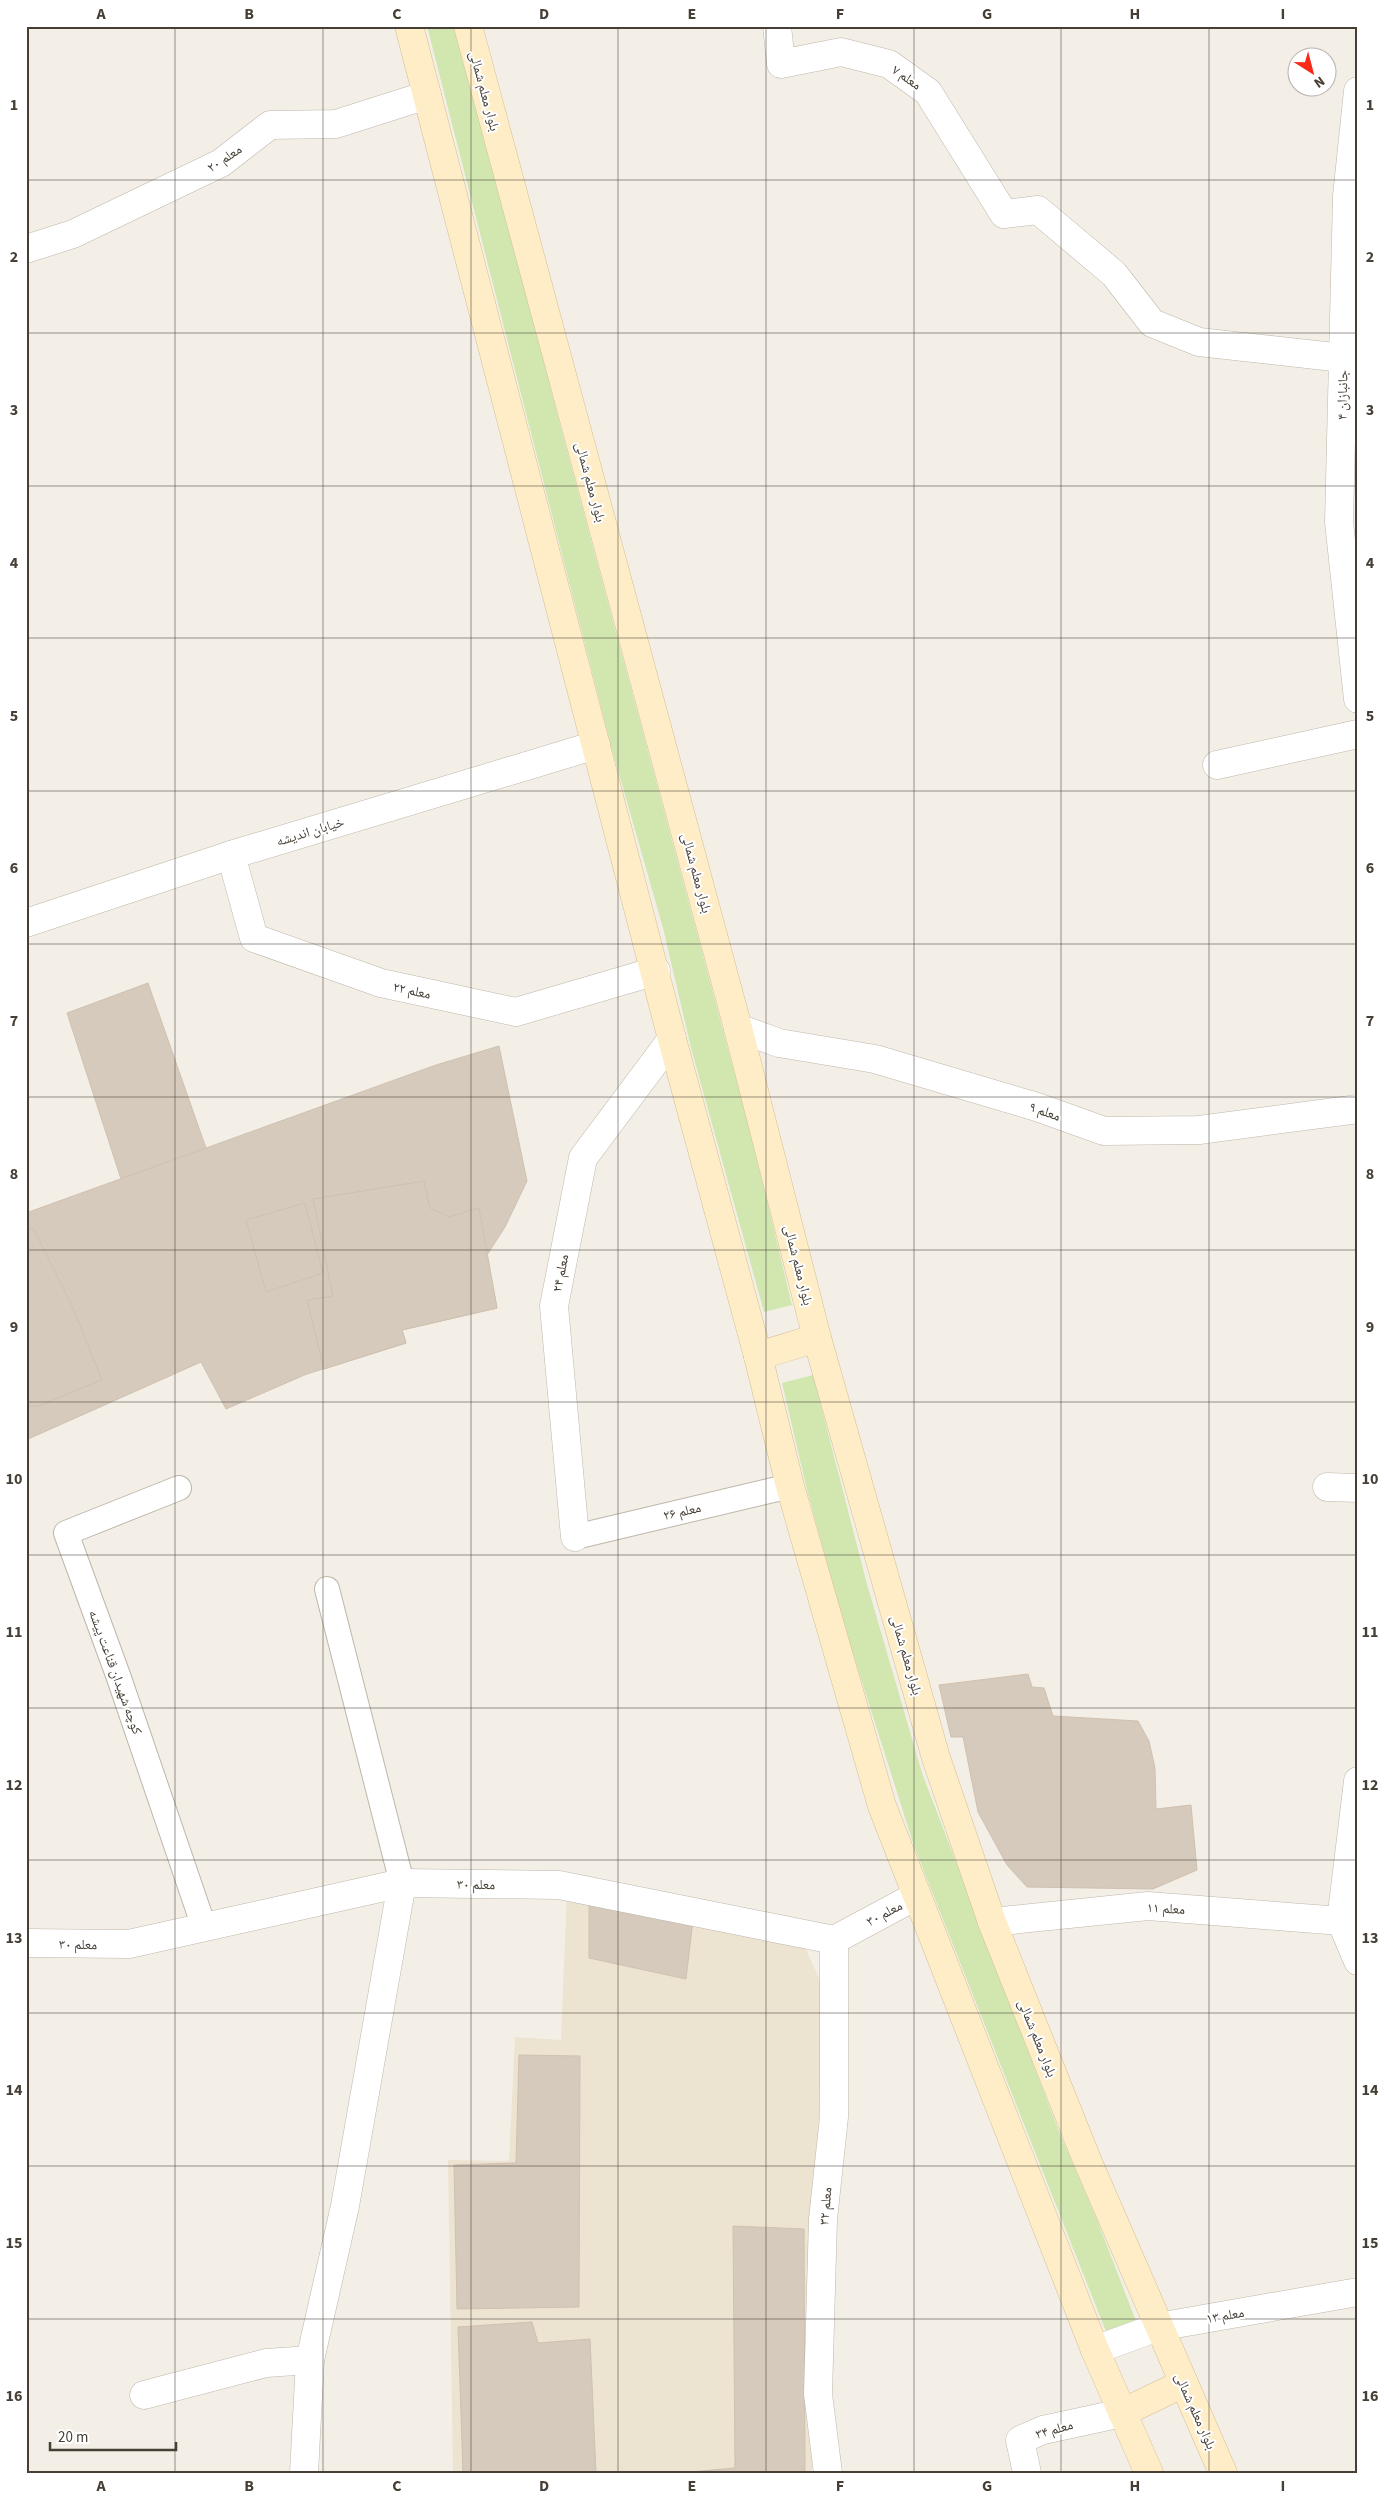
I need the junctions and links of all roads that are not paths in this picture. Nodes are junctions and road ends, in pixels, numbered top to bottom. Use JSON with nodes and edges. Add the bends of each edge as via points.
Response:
{"nodes":[{"id":1,"x":409,"y":26,"type":"edge"},
{"id":2,"x":468,"y":26,"type":"edge"},
{"id":3,"x":777,"y":26,"type":"edge"},
{"id":4,"x":1358,"y":91,"type":"edge"},
{"id":5,"x":427,"y":95,"type":"junction"},
{"id":6,"x":26,"y":249,"type":"edge"},
{"id":7,"x":1343,"y":358,"type":"junction"},
{"id":8,"x":1358,"y":698,"type":"edge"},
{"id":9,"x":1358,"y":734,"type":"edge"},
{"id":10,"x":596,"y":745,"type":"junction"},
{"id":11,"x":1217,"y":765,"type":"dead end"},
{"id":12,"x":231,"y":855,"type":"junction"},
{"id":13,"x":26,"y":923,"type":"edge"},
{"id":14,"x":656,"y":970,"type":"junction"},
{"id":15,"x":738,"y":1028,"type":"junction"},
{"id":16,"x":672,"y":1039,"type":"junction"},
{"id":17,"x":1358,"y":1109,"type":"edge"},
{"id":18,"x":817,"y":1338,"type":"junction"},
{"id":19,"x":758,"y":1356,"type":"junction"},
{"id":20,"x":790,"y":1486,"type":"junction"},
{"id":21,"x":1327,"y":1487,"type":"dead end"},
{"id":22,"x":179,"y":1488,"type":"dead end"},
{"id":23,"x":1358,"y":1488,"type":"edge"},
{"id":24,"x":575,"y":1537,"type":"joint"},
{"id":25,"x":327,"y":1589,"type":"dead end"},
{"id":26,"x":1358,"y":1781,"type":"edge"},
{"id":27,"x":402,"y":1883,"type":"junction"},
{"id":28,"x":916,"y":1896,"type":"junction"},
{"id":29,"x":1350,"y":1920,"type":"edge"},
{"id":30,"x":992,"y":1922,"type":"junction"},
{"id":31,"x":204,"y":1927,"type":"junction"},
{"id":32,"x":834,"y":1940,"type":"junction"},
{"id":33,"x":26,"y":1943,"type":"edge"},
{"id":34,"x":1358,"y":1962,"type":"edge"},
{"id":35,"x":1358,"y":2292,"type":"edge"},
{"id":36,"x":1158,"y":2327,"type":"junction"},
{"id":37,"x":1095,"y":2350,"type":"junction"},
{"id":38,"x":310,"y":2360,"type":"junction"},
{"id":39,"x":1184,"y":2383,"type":"junction"},
{"id":40,"x":144,"y":2395,"type":"dead end"},
{"id":41,"x":1122,"y":2413,"type":"junction"},
{"id":42,"x":304,"y":2473,"type":"edge"},
{"id":43,"x":828,"y":2473,"type":"edge"},
{"id":44,"x":1027,"y":2473,"type":"edge"},
{"id":45,"x":1149,"y":2473,"type":"edge"},
{"id":46,"x":1223,"y":2473,"type":"edge"}],
"edges":[{"from":1,"to":5,"type":"main road"},
{"from":2,"to":15,"type":"main road","name":"بلوار معلم شمالی"},
{"from":3,"to":7,"type":"street","name":"معلم ۷","via":[[781,64],[841,52],[889,64],[928,92],[1004,214],[1038,210],[1114,274],[1152,323],[1198,342]]},
{"from":4,"to":7,"type":"street","name":"جانبازان ۴","via":[[1347,196]]},
{"from":5,"to":6,"type":"street","name":"معلم ۲۰","via":[[336,124],[270,125],[221,163],[72,234]]},
{"from":5,"to":10,"type":"main road"},
{"from":7,"to":8,"type":"street","name":"جانبازان ۴","via":[[1339,522]]},
{"from":9,"to":11,"type":"street"},
{"from":10,"to":12,"type":"street","name":"خیابان اندیشه"},
{"from":10,"to":14,"type":"main road"},
{"from":12,"to":13,"type":"street","name":"خیابان اندیشه"},
{"from":12,"to":14,"type":"street","name":"معلم ۲۲","via":[[254,938],[381,983],[516,1012]]},
{"from":14,"to":16,"type":"main road"},
{"from":15,"to":17,"type":"street","name":"معلم ۹","via":[[779,1043],[875,1059],[1037,1107],[1104,1131],[1199,1130]]},
{"from":15,"to":18,"type":"main road","name":"بلوار معلم شمالی"},
{"from":16,"to":19,"type":"main road"},
{"from":16,"to":24,"type":"street","name":"معلم ۲۴","via":[[584,1158],[554,1306]]},
{"from":18,"to":19,"type":"main road"},
{"from":18,"to":30,"type":"main road","name":"بلوار معلم شمالی","via":[[936,1758]]},
{"from":19,"to":20,"type":"main road"},
{"from":20,"to":24,"type":"lane","name":"معلم ۲۶"},
{"from":20,"to":28,"type":"main road","via":[[882,1806]]},
{"from":21,"to":23,"type":"street"},
{"from":22,"to":31,"type":"lane","name":"کوچه شهیدان قناعت پیشه","via":[[66,1533]]},
{"from":25,"to":27,"type":"lane"},
{"from":26,"to":29,"type":"street"},
{"from":27,"to":31,"type":"street","name":"معلم ۳۰"},
{"from":27,"to":32,"type":"street","name":"معلم ۳۰","via":[[559,1885]]},
{"from":27,"to":38,"type":"street","via":[[345,2206]]},
{"from":28,"to":32,"type":"street","name":"معلم ۳۰"},
{"from":28,"to":37,"type":"main road"},
{"from":29,"to":30,"type":"street","name":"معلم ۱۱","via":[[1148,1906]]},
{"from":29,"to":34,"type":"street"},
{"from":30,"to":36,"type":"main road","name":"بلوار معلم شمالی","via":[[1083,2151]]},
{"from":31,"to":33,"type":"street","name":"معلم ۳۰","via":[[129,1944]]},
{"from":32,"to":43,"type":"street","name":"معلم ۳۲","via":[[834,2117],[824,2219],[818,2394]]},
{"from":35,"to":36,"type":"street","name":"معلم ۱۳"},
{"from":36,"to":37,"type":"street","name":"معلم ۱۳"},
{"from":36,"to":39,"type":"main road","name":"بلوار معلم شمالی"},
{"from":37,"to":41,"type":"main road"},
{"from":38,"to":40,"type":"street","via":[[266,2363]]},
{"from":38,"to":42,"type":"street"},
{"from":39,"to":41,"type":"main road"},
{"from":39,"to":46,"type":"main road","name":"بلوار معلم شمالی"},
{"from":41,"to":44,"type":"street","name":"معلم ۳۴","via":[[1043,2430],[1020,2440]]},
{"from":41,"to":45,"type":"main road"}]}
